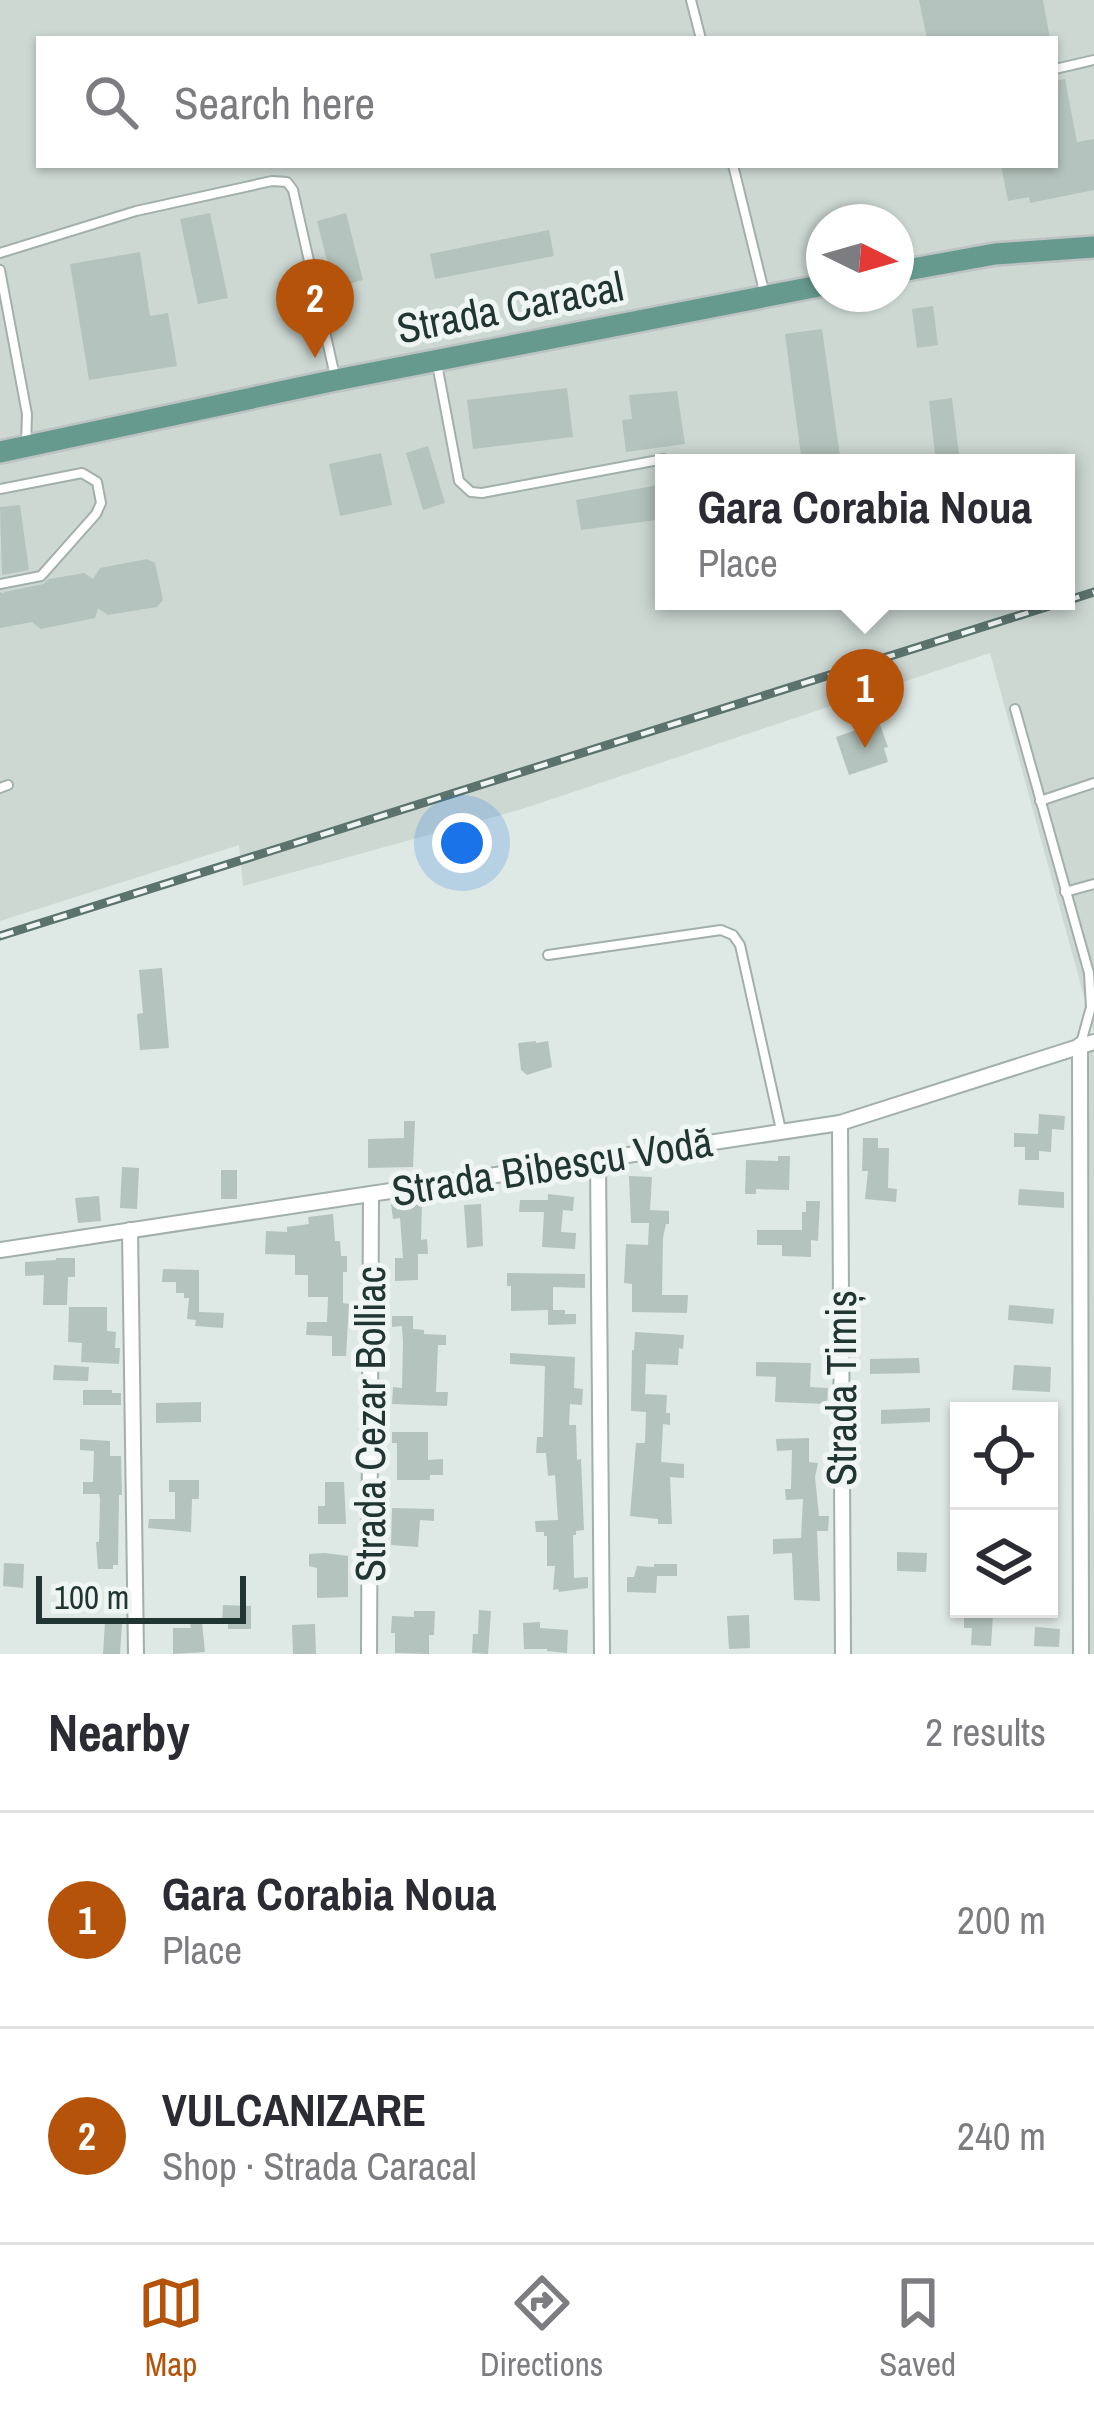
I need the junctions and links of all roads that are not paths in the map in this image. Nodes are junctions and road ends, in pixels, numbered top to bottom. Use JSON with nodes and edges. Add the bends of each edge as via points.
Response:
{"nodes":[{"id":1,"x":691,"y":0,"type":"edge"},
{"id":2,"x":700,"y":36,"type":"edge"},
{"id":3,"x":1094,"y":60,"type":"edge"},
{"id":4,"x":1058,"y":68,"type":"edge"},
{"id":5,"x":734,"y":168,"type":"edge"},
{"id":6,"x":1094,"y":247,"type":"edge"},
{"id":7,"x":0,"y":253,"type":"edge"},
{"id":8,"x":914,"y":269,"type":"edge"},
{"id":9,"x":0,"y":270,"type":"edge"},
{"id":10,"x":1,"y":284,"type":"edge"},
{"id":11,"x":806,"y":288,"type":"edge"},
{"id":12,"x":765,"y":296,"type":"junction"},
{"id":13,"x":437,"y":362,"type":"junction"},
{"id":14,"x":336,"y":380,"type":"junction"},
{"id":15,"x":26,"y":447,"type":"junction"},
{"id":16,"x":0,"y":452,"type":"edge"},
{"id":17,"x":655,"y":460,"type":"edge"},
{"id":18,"x":0,"y":489,"type":"edge"},
{"id":19,"x":0,"y":584,"type":"edge"},
{"id":20,"x":1015,"y":709,"type":"dead end"},
{"id":21,"x":1094,"y":783,"type":"edge"},
{"id":22,"x":1040,"y":801,"type":"junction"},
{"id":23,"x":1094,"y":884,"type":"edge"},
{"id":24,"x":1065,"y":892,"type":"junction"},
{"id":25,"x":548,"y":955,"type":"dead end"},
{"id":26,"x":1092,"y":971,"type":"edge"},
{"id":27,"x":1087,"y":1043,"type":"edge"},
{"id":28,"x":840,"y":1123,"type":"junction"},
{"id":29,"x":782,"y":1131,"type":"junction"},
{"id":30,"x":598,"y":1159,"type":"junction"},
{"id":31,"x":371,"y":1194,"type":"junction"},
{"id":32,"x":130,"y":1230,"type":"junction"},
{"id":33,"x":0,"y":1250,"type":"edge"},
{"id":34,"x":1087,"y":1383,"type":"edge"},
{"id":35,"x":136,"y":1654,"type":"edge"},
{"id":36,"x":369,"y":1654,"type":"edge"},
{"id":37,"x":602,"y":1654,"type":"edge"},
{"id":38,"x":843,"y":1654,"type":"edge"},
{"id":39,"x":1082,"y":1654,"type":"edge"}],
"edges":[{"from":1,"to":2,"type":"lane"},
{"from":3,"to":4,"type":"lane"},
{"from":5,"to":12,"type":"lane"},
{"from":6,"to":8,"type":"main road"},
{"from":7,"to":14,"type":"lane","via":[[136,211],[287,182]]},
{"from":9,"to":10,"type":"lane"},
{"from":10,"to":15,"type":"lane"},
{"from":11,"to":12,"type":"main road","name":"Strada Caracal"},
{"from":12,"to":13,"type":"main road","name":"Strada Caracal"},
{"from":13,"to":14,"type":"main road","name":"Strada Caracal"},
{"from":13,"to":17,"type":"lane","via":[[460,481],[471,492]]},
{"from":14,"to":15,"type":"main road","name":"Strada Caracal"},
{"from":15,"to":16,"type":"main road","name":"Strada Caracal"},
{"from":18,"to":19,"type":"lane","via":[[82,473],[98,482],[101,503],[41,576]]},
{"from":20,"to":22,"type":"lane"},
{"from":21,"to":22,"type":"lane"},
{"from":22,"to":24,"type":"lane"},
{"from":23,"to":24,"type":"lane"},
{"from":24,"to":26,"type":"lane"},
{"from":25,"to":29,"type":"lane","via":[[733,934]]},
{"from":26,"to":27,"type":"lane"},
{"from":27,"to":28,"type":"street","name":"Strada Bibescu Vodă"},
{"from":27,"to":34,"type":"street"},
{"from":28,"to":29,"type":"street","name":"Strada Bibescu Vodă"},
{"from":28,"to":38,"type":"street","name":"Strada Timiș"},
{"from":29,"to":30,"type":"street","name":"Strada Bibescu Vodă"},
{"from":30,"to":31,"type":"street","name":"Strada Bibescu Vodă"},
{"from":30,"to":37,"type":"street"},
{"from":31,"to":32,"type":"street","name":"Strada Bibescu Vodă"},
{"from":31,"to":36,"type":"street","name":"Strada Cezar Bolliac"},
{"from":32,"to":33,"type":"street","name":"Strada Bibescu Vodă"},
{"from":32,"to":35,"type":"street"},
{"from":34,"to":39,"type":"street"}]}
